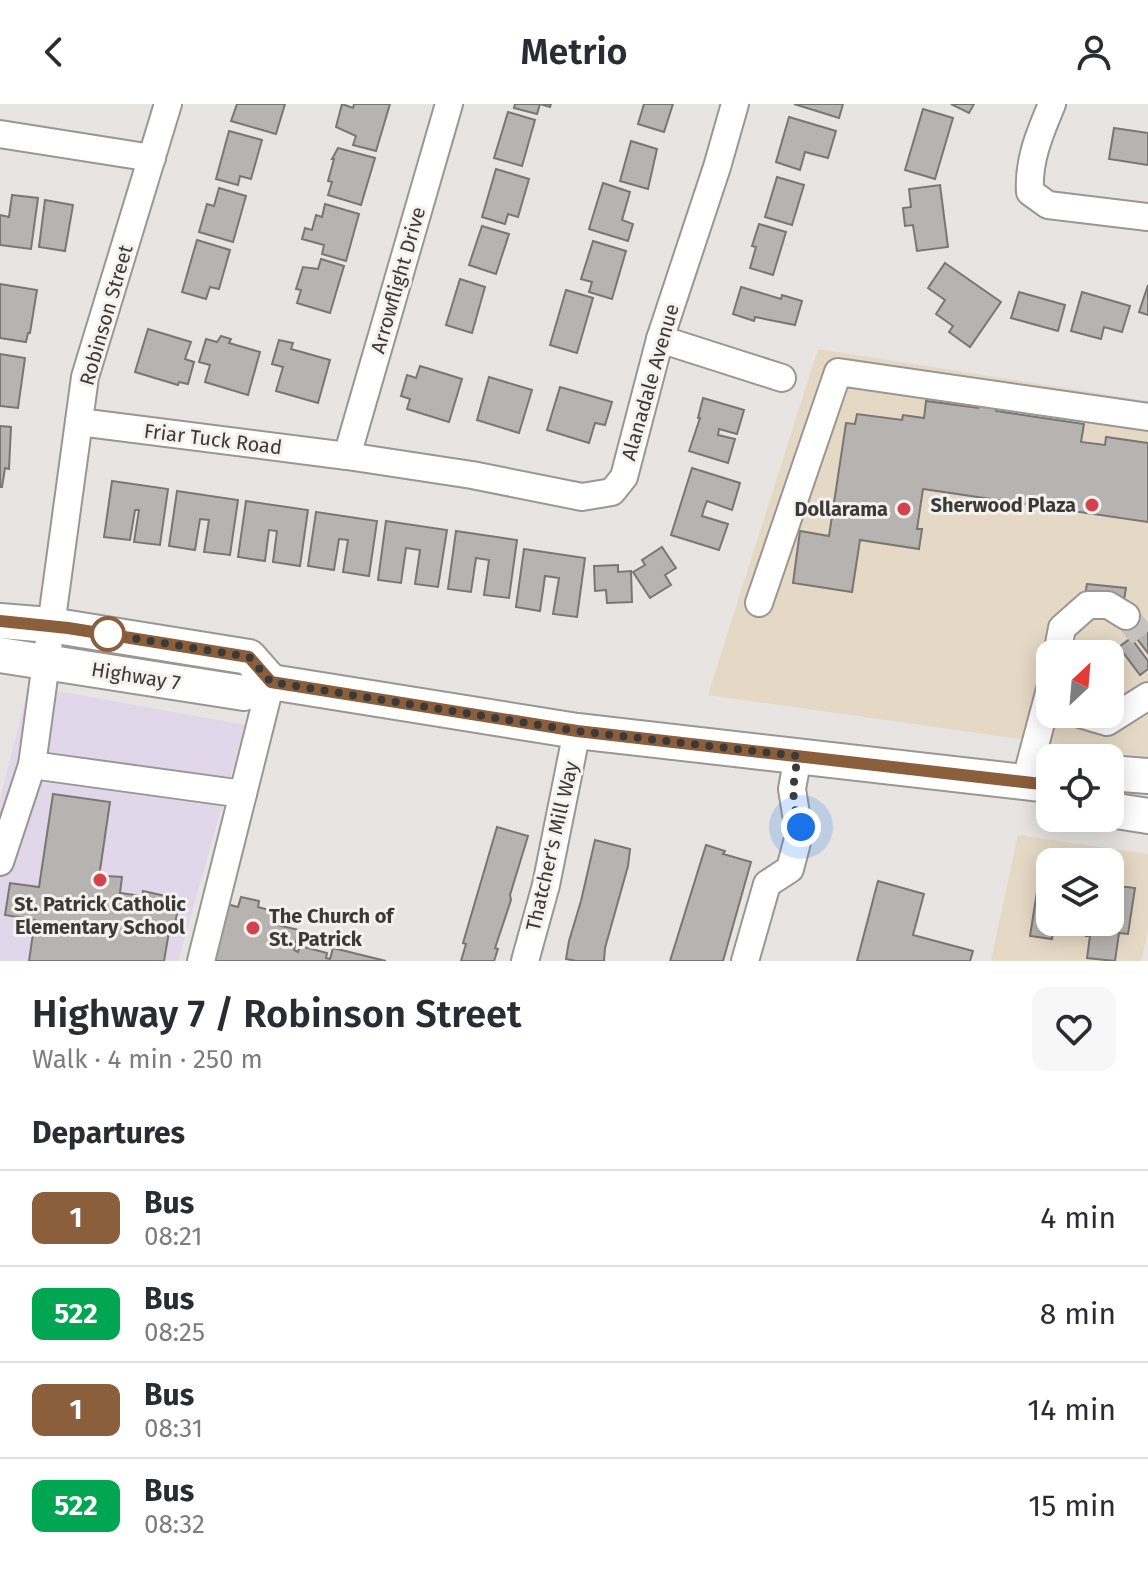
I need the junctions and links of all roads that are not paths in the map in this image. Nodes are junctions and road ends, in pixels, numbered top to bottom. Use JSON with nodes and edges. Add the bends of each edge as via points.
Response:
{"nodes":[{"id":1,"x":168,"y":104,"type":"edge"},
{"id":2,"x":449,"y":104,"type":"edge"},
{"id":3,"x":735,"y":104,"type":"edge"},
{"id":4,"x":1052,"y":104,"type":"edge"},
{"id":5,"x":0,"y":134,"type":"edge"},
{"id":6,"x":152,"y":158,"type":"junction"},
{"id":7,"x":1148,"y":217,"type":"edge"},
{"id":8,"x":660,"y":339,"type":"junction"},
{"id":9,"x":782,"y":378,"type":"dead end"},
{"id":10,"x":1148,"y":417,"type":"edge"},
{"id":11,"x":79,"y":422,"type":"junction"},
{"id":12,"x":347,"y":456,"type":"junction"},
{"id":13,"x":759,"y":603,"type":"dead end"},
{"id":14,"x":1126,"y":616,"type":"tunnel mouth"},
{"id":15,"x":0,"y":621,"type":"edge"},
{"id":16,"x":50,"y":625,"type":"junction"},
{"id":17,"x":1060,"y":640,"type":"edge"},
{"id":18,"x":0,"y":655,"type":"edge"},
{"id":19,"x":45,"y":662,"type":"junction"},
{"id":20,"x":271,"y":682,"type":"junction"},
{"id":21,"x":1148,"y":696,"type":"edge"},
{"id":22,"x":1124,"y":711,"type":"edge"},
{"id":23,"x":577,"y":731,"type":"junction"},
{"id":24,"x":798,"y":756,"type":"junction"},
{"id":25,"x":32,"y":765,"type":"junction"},
{"id":26,"x":1124,"y":774,"type":"edge"},
{"id":27,"x":1148,"y":776,"type":"edge"},
{"id":28,"x":1036,"y":784,"type":"edge"},
{"id":29,"x":243,"y":794,"type":"junction"},
{"id":30,"x":1124,"y":812,"type":"edge"},
{"id":31,"x":1148,"y":816,"type":"edge"},
{"id":32,"x":0,"y":862,"type":"edge"},
{"id":33,"x":201,"y":961,"type":"edge"},
{"id":34,"x":525,"y":961,"type":"edge"},
{"id":35,"x":745,"y":961,"type":"edge"}],
"edges":[{"from":1,"to":6,"type":"street","name":"Robinson Street"},
{"from":2,"to":12,"type":"street","name":"Arrowflight Drive"},
{"from":3,"to":8,"type":"street","name":"Alanadale Avenue"},
{"from":4,"to":7,"type":"street","via":[[1033,152],[1030,192],[1048,205],[1070,210]]},
{"from":5,"to":6,"type":"street"},
{"from":6,"to":11,"type":"street","name":"Robinson Street","via":[[85,377]]},
{"from":8,"to":9,"type":"street"},
{"from":8,"to":12,"type":"street","name":"Alanadale Avenue","via":[[624,477],[612,492],[582,497]]},
{"from":10,"to":13,"type":"street","via":[[838,372]]},
{"from":11,"to":12,"type":"street","name":"Friar Tuck Road"},
{"from":11,"to":16,"type":"street","name":"Robinson Street"},
{"from":14,"to":17,"type":"street","via":[[1108,605],[1088,605],[1062,628]]},
{"from":15,"to":16,"type":"main road","name":"Highway 7"},
{"from":16,"to":19,"type":"street","name":"Robinson Street"},
{"from":16,"to":20,"type":"main road","name":"Highway 7","via":[[249,657]]},
{"from":18,"to":19,"type":"main road","name":"Highway 7"},
{"from":19,"to":20,"type":"main road","name":"Highway 7","via":[[244,693]]},
{"from":19,"to":25,"type":"street","name":"Robinson Street"},
{"from":20,"to":23,"type":"main road","name":"Highway 7"},
{"from":20,"to":29,"type":"street"},
{"from":21,"to":22,"type":"street"},
{"from":23,"to":24,"type":"main road","name":"Highway 7"},
{"from":23,"to":34,"type":"street","name":"Thatcher's Mill Way"},
{"from":24,"to":28,"type":"main road","name":"Highway 7"},
{"from":24,"to":35,"type":"street","via":[[792,789],[801,827],[790,869],[767,884]]},
{"from":25,"to":29,"type":"street"},
{"from":25,"to":32,"type":"street","name":"Robinson Street"},
{"from":26,"to":27,"type":"main road"},
{"from":29,"to":33,"type":"street"},
{"from":30,"to":31,"type":"main road"}]}
